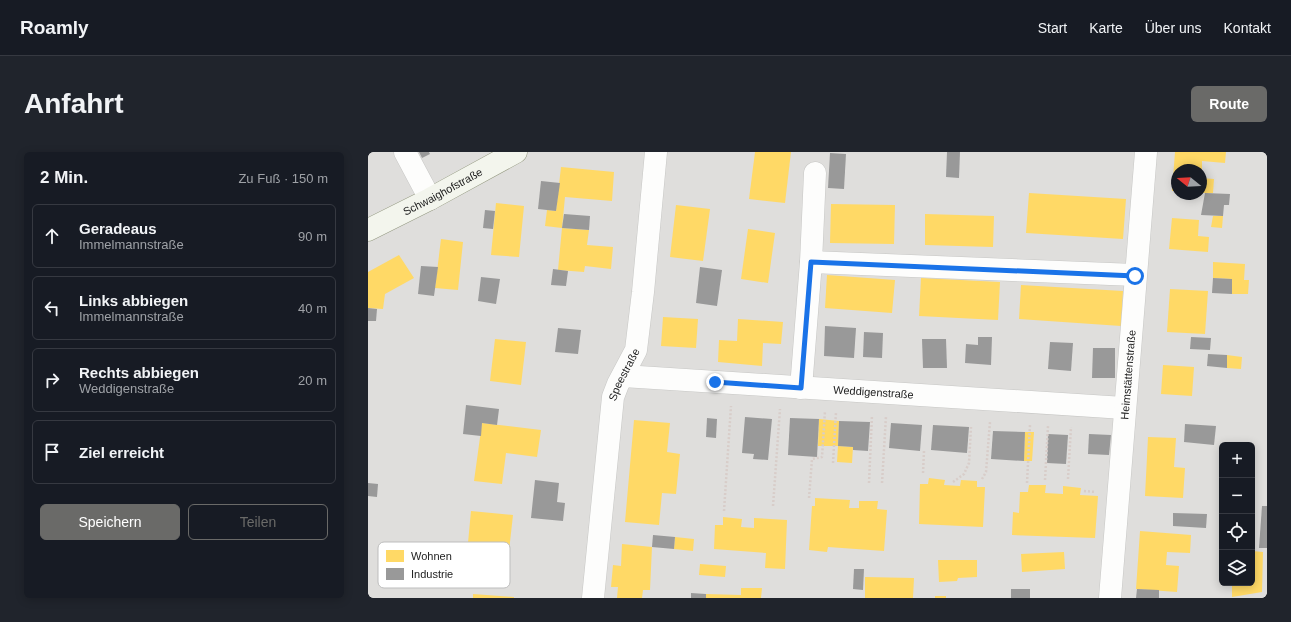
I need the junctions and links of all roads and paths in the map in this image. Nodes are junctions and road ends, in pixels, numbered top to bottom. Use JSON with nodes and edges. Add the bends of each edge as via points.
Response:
{"nodes":[{"id":1,"x":405,"y":152,"type":"edge"},
{"id":2,"x":516,"y":152,"type":"edge"},
{"id":3,"x":656,"y":152,"type":"edge"},
{"id":4,"x":1146,"y":152,"type":"edge"},
{"id":5,"x":815,"y":173,"type":"dead end"},
{"id":6,"x":430,"y":199,"type":"junction"},
{"id":7,"x":368,"y":230,"type":"edge"},
{"id":8,"x":811,"y":262,"type":"junction"},
{"id":9,"x":1135,"y":276,"type":"junction"},
{"id":10,"x":622,"y":376,"type":"junction"},
{"id":11,"x":801,"y":388,"type":"junction"},
{"id":12,"x":731,"y":403,"type":"dead end"},
{"id":13,"x":780,"y":403,"type":"dead end"},
{"id":14,"x":825,"y":404,"type":"dead end"},
{"id":15,"x":836,"y":405,"type":"dead end"},
{"id":16,"x":1124,"y":408,"type":"junction"},
{"id":17,"x":872,"y":422,"type":"dead end"},
{"id":18,"x":885,"y":424,"type":"dead end"},
{"id":19,"x":971,"y":427,"type":"dead end"},
{"id":20,"x":989,"y":428,"type":"dead end"},
{"id":21,"x":1030,"y":433,"type":"dead end"},
{"id":22,"x":1047,"y":433,"type":"dead end"},
{"id":23,"x":1070,"y":436,"type":"dead end"},
{"id":24,"x":924,"y":451,"type":"dead end"},
{"id":25,"x":833,"y":463,"type":"dead end"},
{"id":26,"x":923,"y":473,"type":"dead end"},
{"id":27,"x":1068,"y":478,"type":"dead end"},
{"id":28,"x":982,"y":479,"type":"dead end"},
{"id":29,"x":1045,"y":480,"type":"dead end"},
{"id":30,"x":953,"y":482,"type":"dead end"},
{"id":31,"x":869,"y":483,"type":"dead end"},
{"id":32,"x":882,"y":483,"type":"dead end"},
{"id":33,"x":1027,"y":483,"type":"dead end"},
{"id":34,"x":809,"y":498,"type":"dead end"},
{"id":35,"x":773,"y":506,"type":"dead end"},
{"id":36,"x":724,"y":511,"type":"dead end"},
{"id":37,"x":593,"y":598,"type":"edge"},
{"id":38,"x":1110,"y":598,"type":"edge"}],
"edges":[{"from":1,"to":6,"type":"street"},
{"from":2,"to":6,"type":"street","name":"Schwaighofstraße"},
{"from":3,"to":10,"type":"street","name":"Speestraße","via":[[636,350]]},
{"from":4,"to":9,"type":"street","name":"Heimstättenstraße"},
{"from":5,"to":8,"type":"street"},
{"from":6,"to":7,"type":"street","name":"Schwaighofstraße"},
{"from":8,"to":9,"type":"street"},
{"from":8,"to":11,"type":"street"},
{"from":9,"to":16,"type":"street","name":"Heimstättenstraße"},
{"from":10,"to":11,"type":"street","name":"Weddigenstraße"},
{"from":10,"to":37,"type":"street","name":"Speestraße","via":[[613,397]]},
{"from":11,"to":16,"type":"street","name":"Weddigenstraße"},
{"from":12,"to":36,"type":"path"},
{"from":13,"to":35,"type":"path"},
{"from":14,"to":34,"type":"path","via":[[822,457],[812,459]]},
{"from":15,"to":25,"type":"path"},
{"from":16,"to":38,"type":"street","name":"Heimstättenstraße"},
{"from":17,"to":31,"type":"path"},
{"from":18,"to":32,"type":"path"},
{"from":19,"to":30,"type":"path","via":[[969,463],[964,474]]},
{"from":20,"to":28,"type":"path","via":[[986,472]]},
{"from":21,"to":33,"type":"path"},
{"from":22,"to":29,"type":"path"},
{"from":23,"to":27,"type":"path"},
{"from":24,"to":26,"type":"path"}]}
